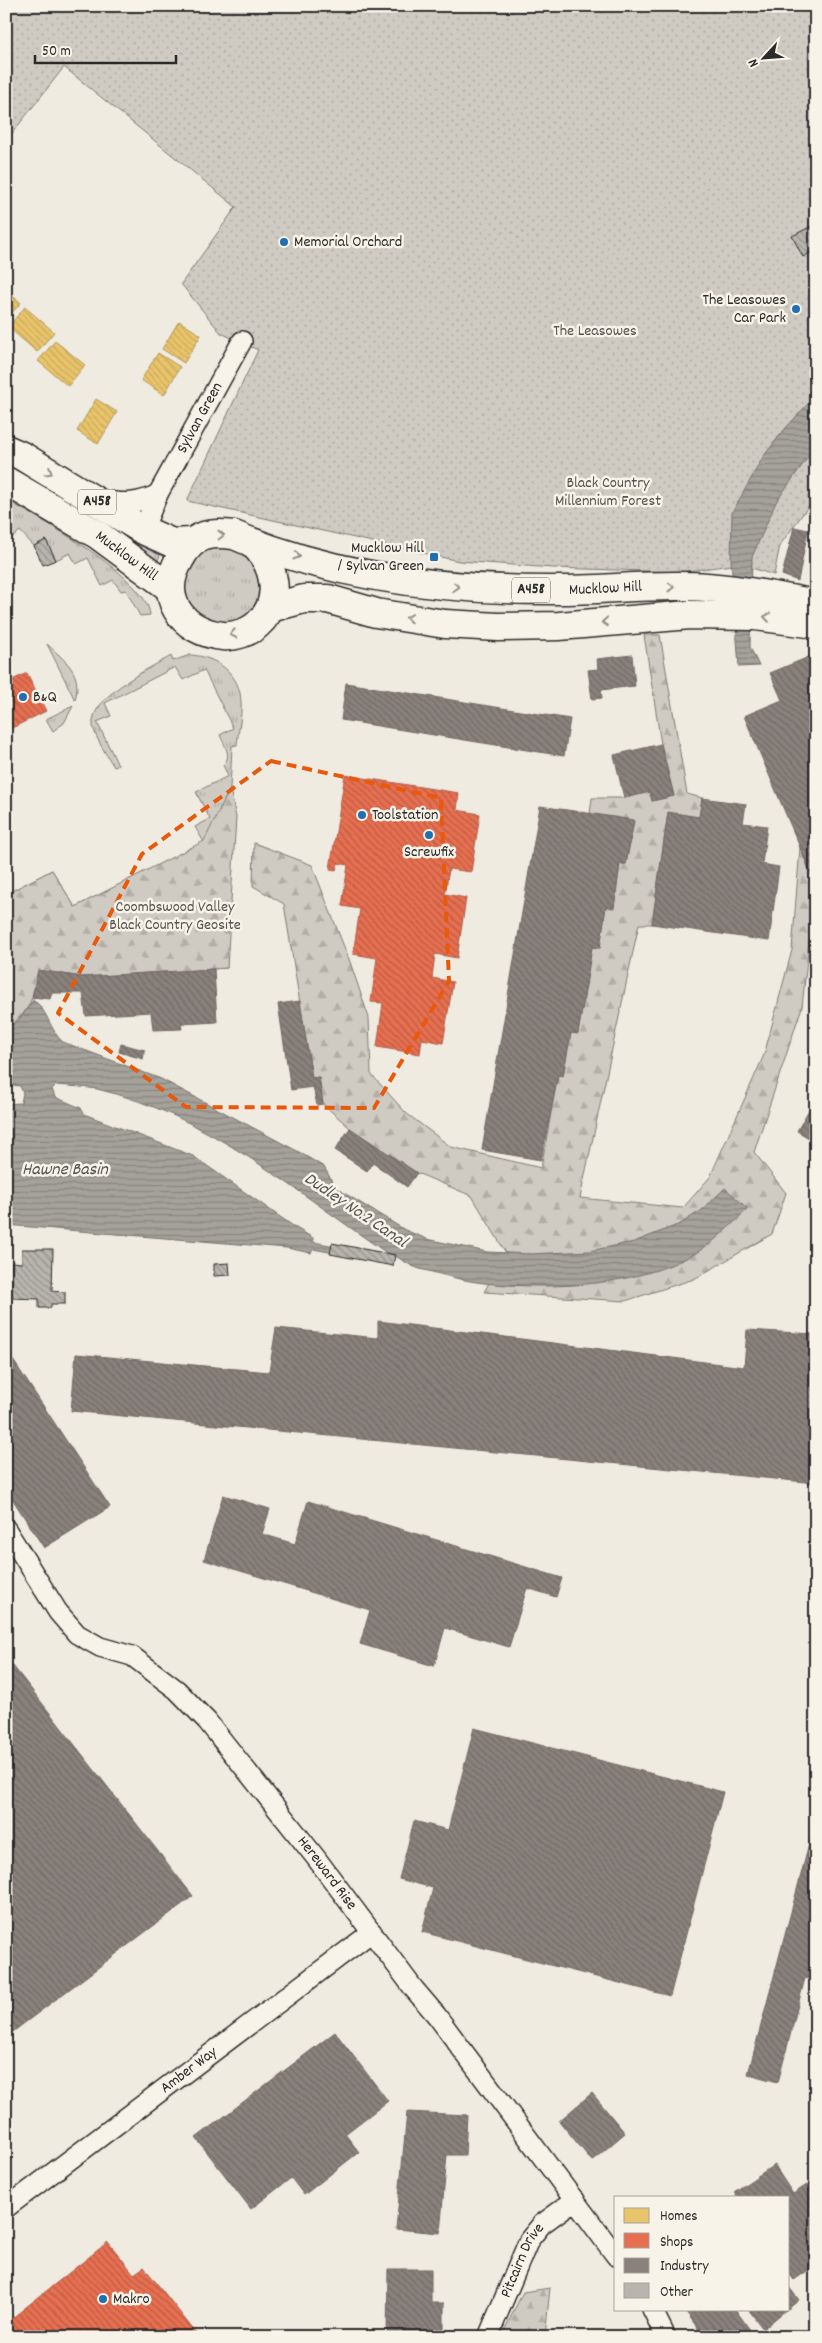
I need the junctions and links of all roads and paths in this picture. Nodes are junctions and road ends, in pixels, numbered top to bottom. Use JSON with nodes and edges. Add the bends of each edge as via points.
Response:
{"nodes":[{"id":1,"x":242,"y":342,"type":"dead end"},
{"id":2,"x":6,"y":449,"type":"edge"},
{"id":3,"x":6,"y":481,"type":"edge"},
{"id":4,"x":158,"y":494,"type":"junction"},
{"id":5,"x":91,"y":498,"type":"junction"},
{"id":6,"x":143,"y":530,"type":"junction"},
{"id":7,"x":192,"y":542,"type":"junction"},
{"id":8,"x":250,"y":542,"type":"junction"},
{"id":9,"x":170,"y":588,"type":"junction"},
{"id":10,"x":816,"y":604,"type":"edge"},
{"id":11,"x":270,"y":608,"type":"junction"},
{"id":12,"x":816,"y":624,"type":"edge"},
{"id":13,"x":6,"y":1529,"type":"edge"},
{"id":14,"x":372,"y":1932,"type":"junction"},
{"id":15,"x":575,"y":2200,"type":"junction"},
{"id":16,"x":6,"y":2208,"type":"edge"},
{"id":17,"x":614,"y":2253,"type":"edge"},
{"id":18,"x":652,"y":2310,"type":"edge"},
{"id":19,"x":488,"y":2337,"type":"edge"},
{"id":20,"x":666,"y":2337,"type":"edge"}],
"edges":[{"from":1,"to":4,"type":"street","name":"Sylvan Green"},
{"from":2,"to":5,"type":"highway","name":"Mucklow Hill","number":"A458","one_way":true},
{"from":3,"to":9,"type":"highway","name":"Mucklow Hill","number":"A458","via":[[98,535]]},
{"from":4,"to":5,"type":"street","via":[[129,504]]},
{"from":4,"to":6,"type":"street","name":"Sylvan Green"},
{"from":5,"to":6,"type":"highway","name":"Mucklow Hill","number":"A458"},
{"from":6,"to":7,"type":"highway","name":"Mucklow Hill","number":"A458","via":[[172,543]]},
{"from":7,"to":8,"type":"highway","name":"Mucklow Hill","number":"A458","one_way":true,"via":[[205,535],[223,534]]},
{"from":7,"to":9,"type":"highway","name":"Mucklow Hill","via":[[172,571]]},
{"from":8,"to":10,"type":"highway","name":"Mucklow Hill","number":"A458","one_way":true,"via":[[349,572],[445,586],[550,590],[707,587]]},
{"from":8,"to":11,"type":"highway","via":[[260,550],[272,570],[274,581]]},
{"from":11,"to":9,"type":"highway","name":"Mucklow Hill","one_way":true,"via":[[257,626],[229,636],[211,635],[183,618],[171,597]]},
{"from":12,"to":11,"type":"highway","name":"Mucklow Hill","number":"A458","one_way":true,"via":[[755,616],[690,615],[560,626],[498,627],[445,624],[376,613],[328,599],[304,599]]},
{"from":13,"to":14,"type":"street","name":"Hereward Rise","via":[[58,1612],[77,1634],[100,1647],[132,1656],[177,1690],[207,1721]]},
{"from":14,"to":15,"type":"street","name":"Hereward Rise"},
{"from":14,"to":16,"type":"street","name":"Amber Way"},
{"from":15,"to":17,"type":"street","name":"Hereward Rise"},
{"from":15,"to":19,"type":"street","name":"Pitcairn Drive","via":[[542,2224],[529,2240]]},
{"from":18,"to":20,"type":"street"}]}
